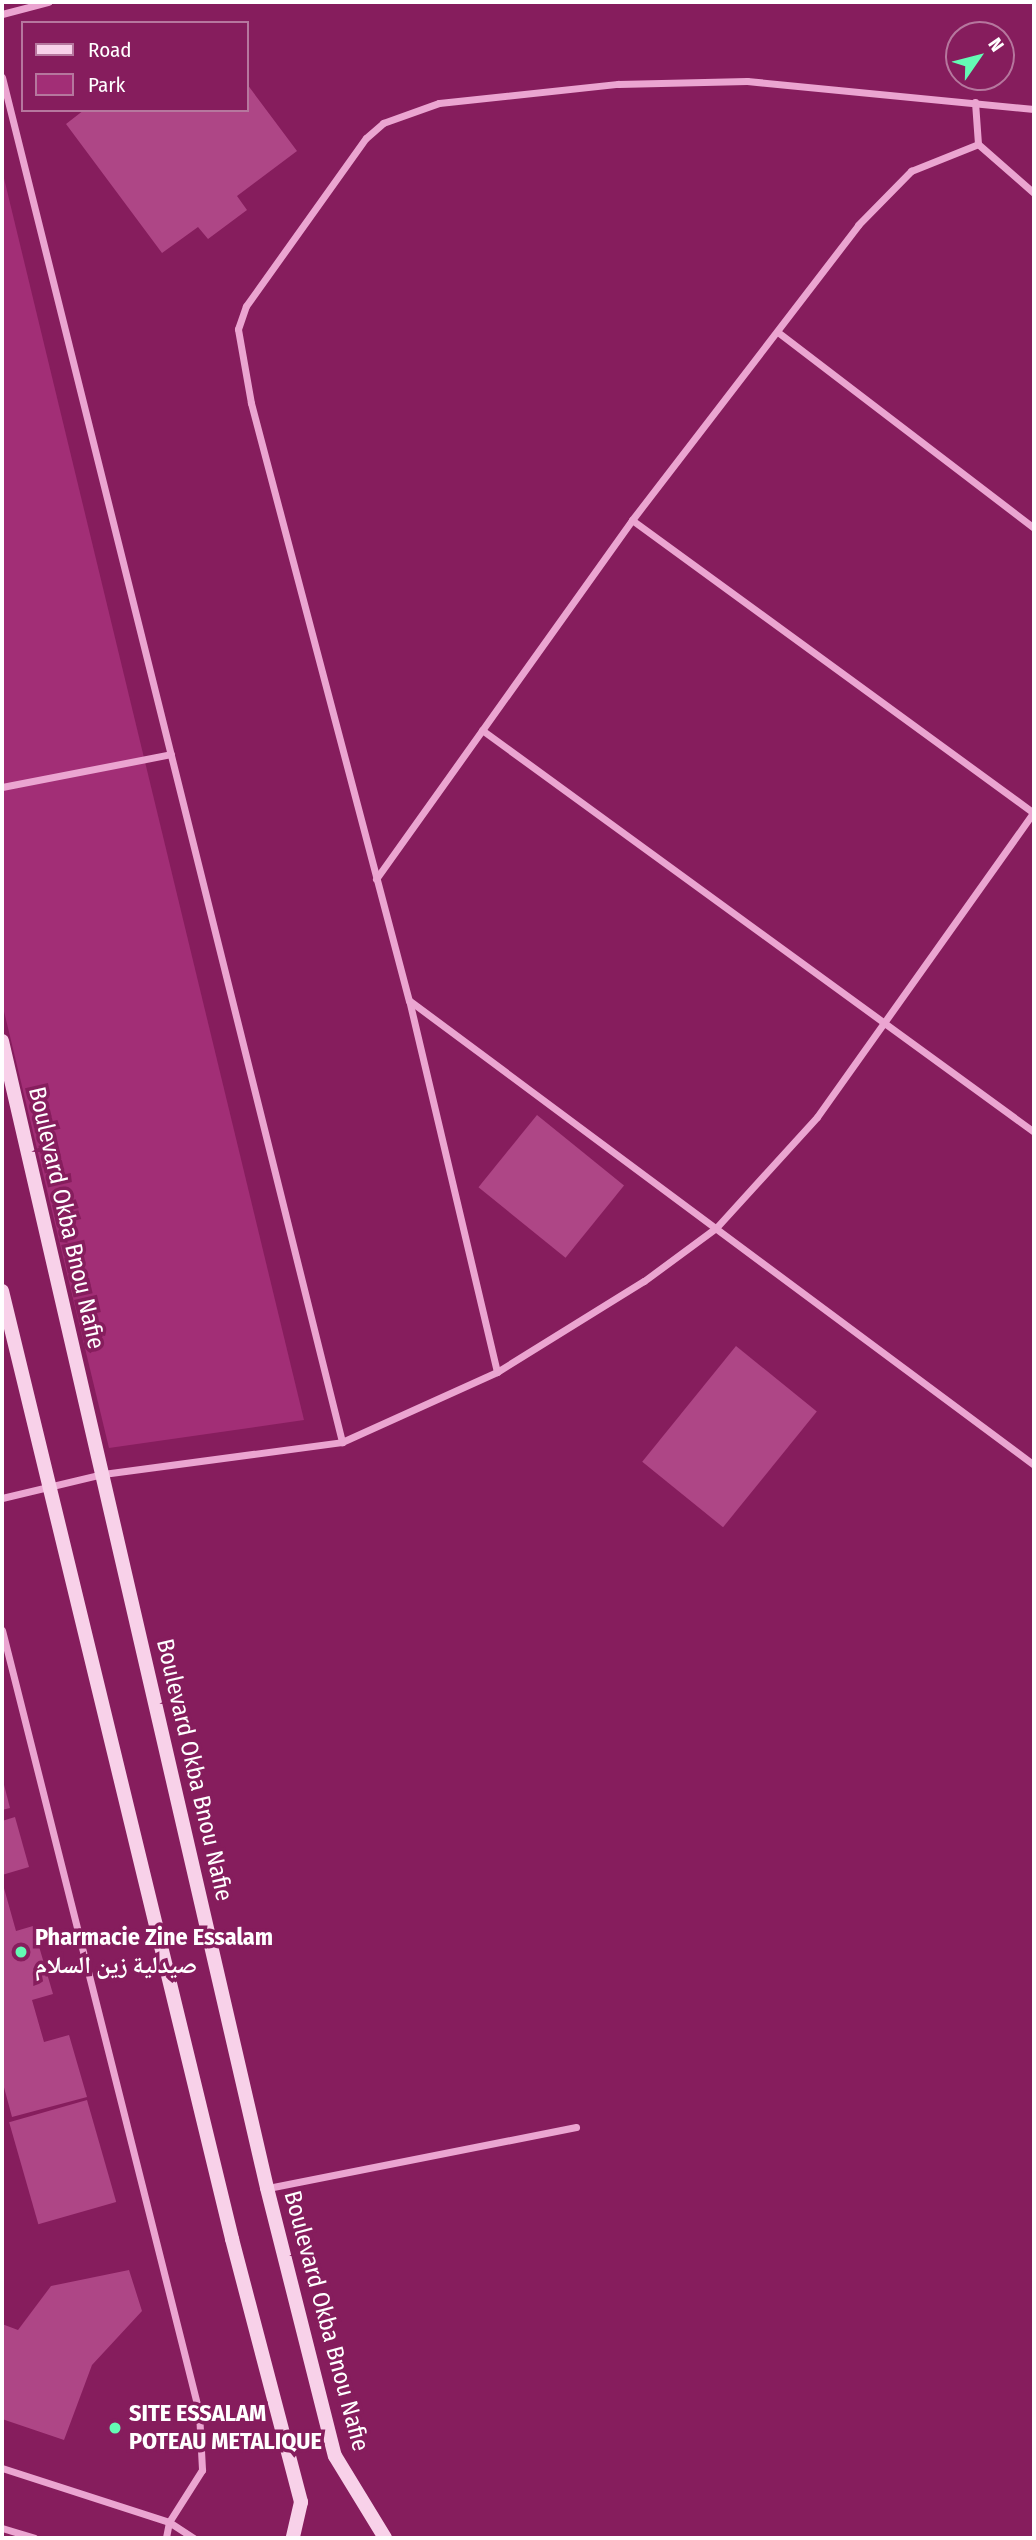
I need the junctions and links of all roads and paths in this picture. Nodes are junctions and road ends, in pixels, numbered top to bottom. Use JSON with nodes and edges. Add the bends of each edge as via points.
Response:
{"nodes":[{"id":1,"x":48,"y":2,"type":"edge"},
{"id":2,"x":2,"y":14,"type":"edge"},
{"id":3,"x":2,"y":77,"type":"edge"},
{"id":4,"x":975,"y":102,"type":"junction"},
{"id":5,"x":1034,"y":108,"type":"edge"},
{"id":6,"x":978,"y":144,"type":"junction"},
{"id":7,"x":1034,"y":193,"type":"edge"},
{"id":8,"x":779,"y":333,"type":"junction"},
{"id":9,"x":632,"y":520,"type":"junction"},
{"id":10,"x":1034,"y":528,"type":"edge"},
{"id":11,"x":482,"y":730,"type":"junction"},
{"id":12,"x":171,"y":754,"type":"junction"},
{"id":13,"x":2,"y":787,"type":"edge"},
{"id":14,"x":1034,"y":812,"type":"edge"},
{"id":15,"x":376,"y":879,"type":"junction"},
{"id":16,"x":409,"y":1001,"type":"junction"},
{"id":17,"x":886,"y":1021,"type":"junction"},
{"id":18,"x":2,"y":1041,"type":"edge"},
{"id":19,"x":1034,"y":1132,"type":"edge"},
{"id":20,"x":716,"y":1228,"type":"junction"},
{"id":21,"x":2,"y":1291,"type":"edge"},
{"id":22,"x":497,"y":1372,"type":"junction"},
{"id":23,"x":342,"y":1442,"type":"junction"},
{"id":24,"x":1034,"y":1465,"type":"edge"},
{"id":25,"x":103,"y":1474,"type":"junction"},
{"id":26,"x":51,"y":1485,"type":"junction"},
{"id":27,"x":2,"y":1498,"type":"edge"},
{"id":28,"x":2,"y":1630,"type":"edge"},
{"id":29,"x":576,"y":2127,"type":"dead end"},
{"id":30,"x":267,"y":2188,"type":"junction"},
{"id":31,"x":2,"y":2468,"type":"edge"},
{"id":32,"x":169,"y":2522,"type":"junction"},
{"id":33,"x":2,"y":2528,"type":"edge"},
{"id":34,"x":34,"y":2538,"type":"edge"},
{"id":35,"x":166,"y":2538,"type":"edge"},
{"id":36,"x":194,"y":2538,"type":"edge"},
{"id":37,"x":293,"y":2538,"type":"edge"},
{"id":38,"x":385,"y":2538,"type":"edge"}],
"edges":[{"from":1,"to":2,"type":"street"},
{"from":3,"to":12,"type":"street"},
{"from":4,"to":5,"type":"street"},
{"from":4,"to":6,"type":"street"},
{"from":4,"to":15,"type":"street","via":[[747,81],[618,84],[439,103],[383,123],[366,138],[258,288],[238,329],[251,403]]},
{"from":6,"to":7,"type":"street"},
{"from":6,"to":8,"type":"street","via":[[929,161],[888,190]]},
{"from":8,"to":9,"type":"street"},
{"from":8,"to":10,"type":"street"},
{"from":9,"to":11,"type":"street"},
{"from":9,"to":14,"type":"street"},
{"from":11,"to":15,"type":"street"},
{"from":11,"to":17,"type":"street"},
{"from":12,"to":13,"type":"street"},
{"from":12,"to":23,"type":"street"},
{"from":14,"to":17,"type":"street"},
{"from":15,"to":16,"type":"street"},
{"from":16,"to":20,"type":"street"},
{"from":16,"to":22,"type":"street"},
{"from":17,"to":19,"type":"street"},
{"from":17,"to":20,"type":"street","via":[[817,1117]]},
{"from":18,"to":25,"type":"main road","name":"Boulevard Okba Bnou Nafie"},
{"from":20,"to":22,"type":"street","via":[[578,1325]]},
{"from":20,"to":24,"type":"street"},
{"from":21,"to":26,"type":"main road"},
{"from":22,"to":23,"type":"street"},
{"from":23,"to":25,"type":"street"},
{"from":25,"to":26,"type":"street"},
{"from":25,"to":30,"type":"main road","name":"Boulevard Okba Bnou Nafie"},
{"from":26,"to":27,"type":"street"},
{"from":26,"to":37,"type":"main road","via":[[229,2226],[302,2502]]},
{"from":28,"to":32,"type":"street","via":[[199,2412],[202,2470]]},
{"from":29,"to":30,"type":"street"},
{"from":30,"to":38,"type":"main road","name":"Boulevard Okba Bnou Nafie","via":[[335,2456]]},
{"from":31,"to":32,"type":"street"},
{"from":32,"to":35,"type":"street"},
{"from":32,"to":36,"type":"street"},
{"from":33,"to":34,"type":"street"}]}
